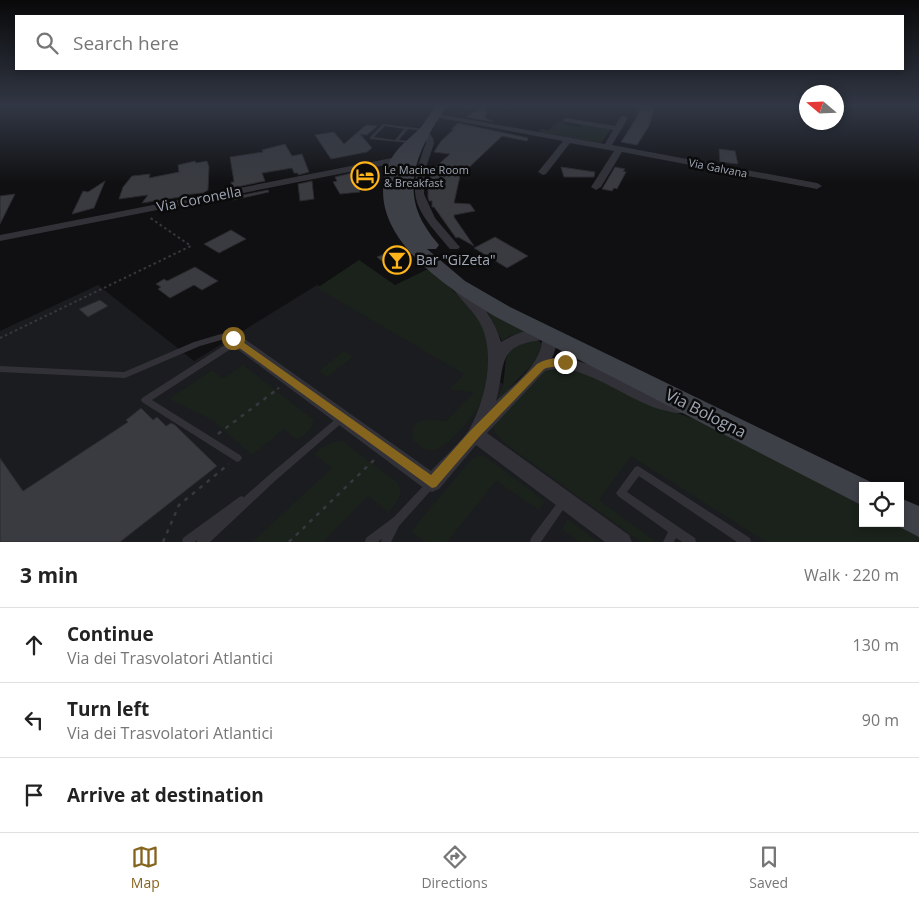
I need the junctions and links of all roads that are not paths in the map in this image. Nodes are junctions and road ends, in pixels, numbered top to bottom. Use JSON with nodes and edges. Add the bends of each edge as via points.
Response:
{"nodes":[{"id":1,"x":377,"y":132,"type":"edge"},
{"id":2,"x":395,"y":132,"type":"edge"},
{"id":3,"x":421,"y":132,"type":"edge"},
{"id":4,"x":533,"y":132,"type":"edge"},
{"id":5,"x":616,"y":132,"type":"edge"},
{"id":6,"x":568,"y":140,"type":"junction"},
{"id":7,"x":412,"y":143,"type":"junction"},
{"id":8,"x":607,"y":147,"type":"junction"},
{"id":9,"x":619,"y":150,"type":"junction"},
{"id":10,"x":543,"y":172,"type":"dead end"},
{"id":11,"x":817,"y":186,"type":"dead end"},
{"id":12,"x":596,"y":187,"type":"dead end"},
{"id":13,"x":0,"y":238,"type":"edge"},
{"id":14,"x":454,"y":247,"type":"dead end"},
{"id":15,"x":455,"y":282,"type":"junction"},
{"id":16,"x":549,"y":334,"type":"junction"},
{"id":17,"x":237,"y":341,"type":"junction"},
{"id":18,"x":540,"y":367,"type":"junction"},
{"id":19,"x":0,"y":369,"type":"edge"},
{"id":20,"x":494,"y":370,"type":"junction"},
{"id":21,"x":706,"y":414,"type":"junction"},
{"id":22,"x":342,"y":418,"type":"junction"},
{"id":23,"x":475,"y":434,"type":"junction"},
{"id":24,"x":237,"y":458,"type":"road end"},
{"id":25,"x":272,"y":478,"type":"junction"},
{"id":26,"x":432,"y":483,"type":"junction"},
{"id":27,"x":859,"y":491,"type":"edge"},
{"id":28,"x":565,"y":500,"type":"junction"},
{"id":29,"x":904,"y":514,"type":"edge"},
{"id":30,"x":398,"y":520,"type":"junction"},
{"id":31,"x":919,"y":522,"type":"edge"},
{"id":32,"x":675,"y":531,"type":"junction"},
{"id":33,"x":187,"y":542,"type":"edge"},
{"id":34,"x":202,"y":542,"type":"edge"},
{"id":35,"x":370,"y":542,"type":"edge"},
{"id":36,"x":386,"y":542,"type":"edge"},
{"id":37,"x":535,"y":542,"type":"edge"},
{"id":38,"x":622,"y":542,"type":"edge"},
{"id":39,"x":668,"y":542,"type":"edge"},
{"id":40,"x":691,"y":542,"type":"edge"},
{"id":41,"x":746,"y":542,"type":"edge"}],
"edges":[{"from":1,"to":7,"type":"lane","via":[[371,138]]},
{"from":2,"to":7,"type":"lane"},
{"from":3,"to":7,"type":"main road","name":"Via Bologna"},
{"from":4,"to":6,"type":"street","name":"Via Galvana"},
{"from":5,"to":8,"type":"street"},
{"from":6,"to":8,"type":"street","name":"Via Galvana"},
{"from":6,"to":10,"type":"street"},
{"from":7,"to":13,"type":"street","name":"Via Coronella","via":[[141,211]]},
{"from":7,"to":14,"type":"street","name":"Via Bologna","via":[[420,171],[419,194],[430,219]]},
{"from":7,"to":15,"type":"main road","name":"Via Bologna","via":[[392,175],[392,204],[398,221],[418,251]]},
{"from":7,"to":16,"type":"main road","name":"Via Bologna","via":[[404,180],[406,200],[412,219],[426,240],[453,266],[530,317]]},
{"from":8,"to":9,"type":"street","name":"Via Galvana"},
{"from":9,"to":11,"type":"street","name":"Via Galvana"},
{"from":9,"to":12,"type":"street"},
{"from":15,"to":16,"type":"main road","name":"Via Bologna"},
{"from":15,"to":20,"type":"street","via":[[493,336]]},
{"from":16,"to":18,"type":"street","via":[[549,348]]},
{"from":16,"to":20,"type":"street","via":[[508,343],[499,353]]},
{"from":16,"to":21,"type":"main road","name":"Via Bologna"},
{"from":17,"to":19,"type":"lane","via":[[228,337],[204,342],[125,375]]},
{"from":17,"to":22,"type":"street"},
{"from":17,"to":24,"type":"lane","via":[[145,400]]},
{"from":18,"to":21,"type":"street","via":[[547,363],[565,362],[653,401]]},
{"from":18,"to":23,"type":"street"},
{"from":20,"to":23,"type":"street","via":[[491,393]]},
{"from":21,"to":27,"type":"main road","name":"Via Bologna"},
{"from":22,"to":25,"type":"lane"},
{"from":22,"to":26,"type":"street"},
{"from":23,"to":26,"type":"street"},
{"from":23,"to":28,"type":"street"},
{"from":25,"to":33,"type":"lane"},
{"from":25,"to":34,"type":"lane"},
{"from":26,"to":30,"type":"lane"},
{"from":28,"to":37,"type":"lane"},
{"from":28,"to":38,"type":"street"},
{"from":29,"to":31,"type":"main road"},
{"from":30,"to":35,"type":"lane"},
{"from":30,"to":36,"type":"lane"},
{"from":32,"to":39,"type":"lane"},
{"from":32,"to":40,"type":"lane"},
{"from":32,"to":41,"type":"lane","via":[[622,493],[638,470]]}]}
